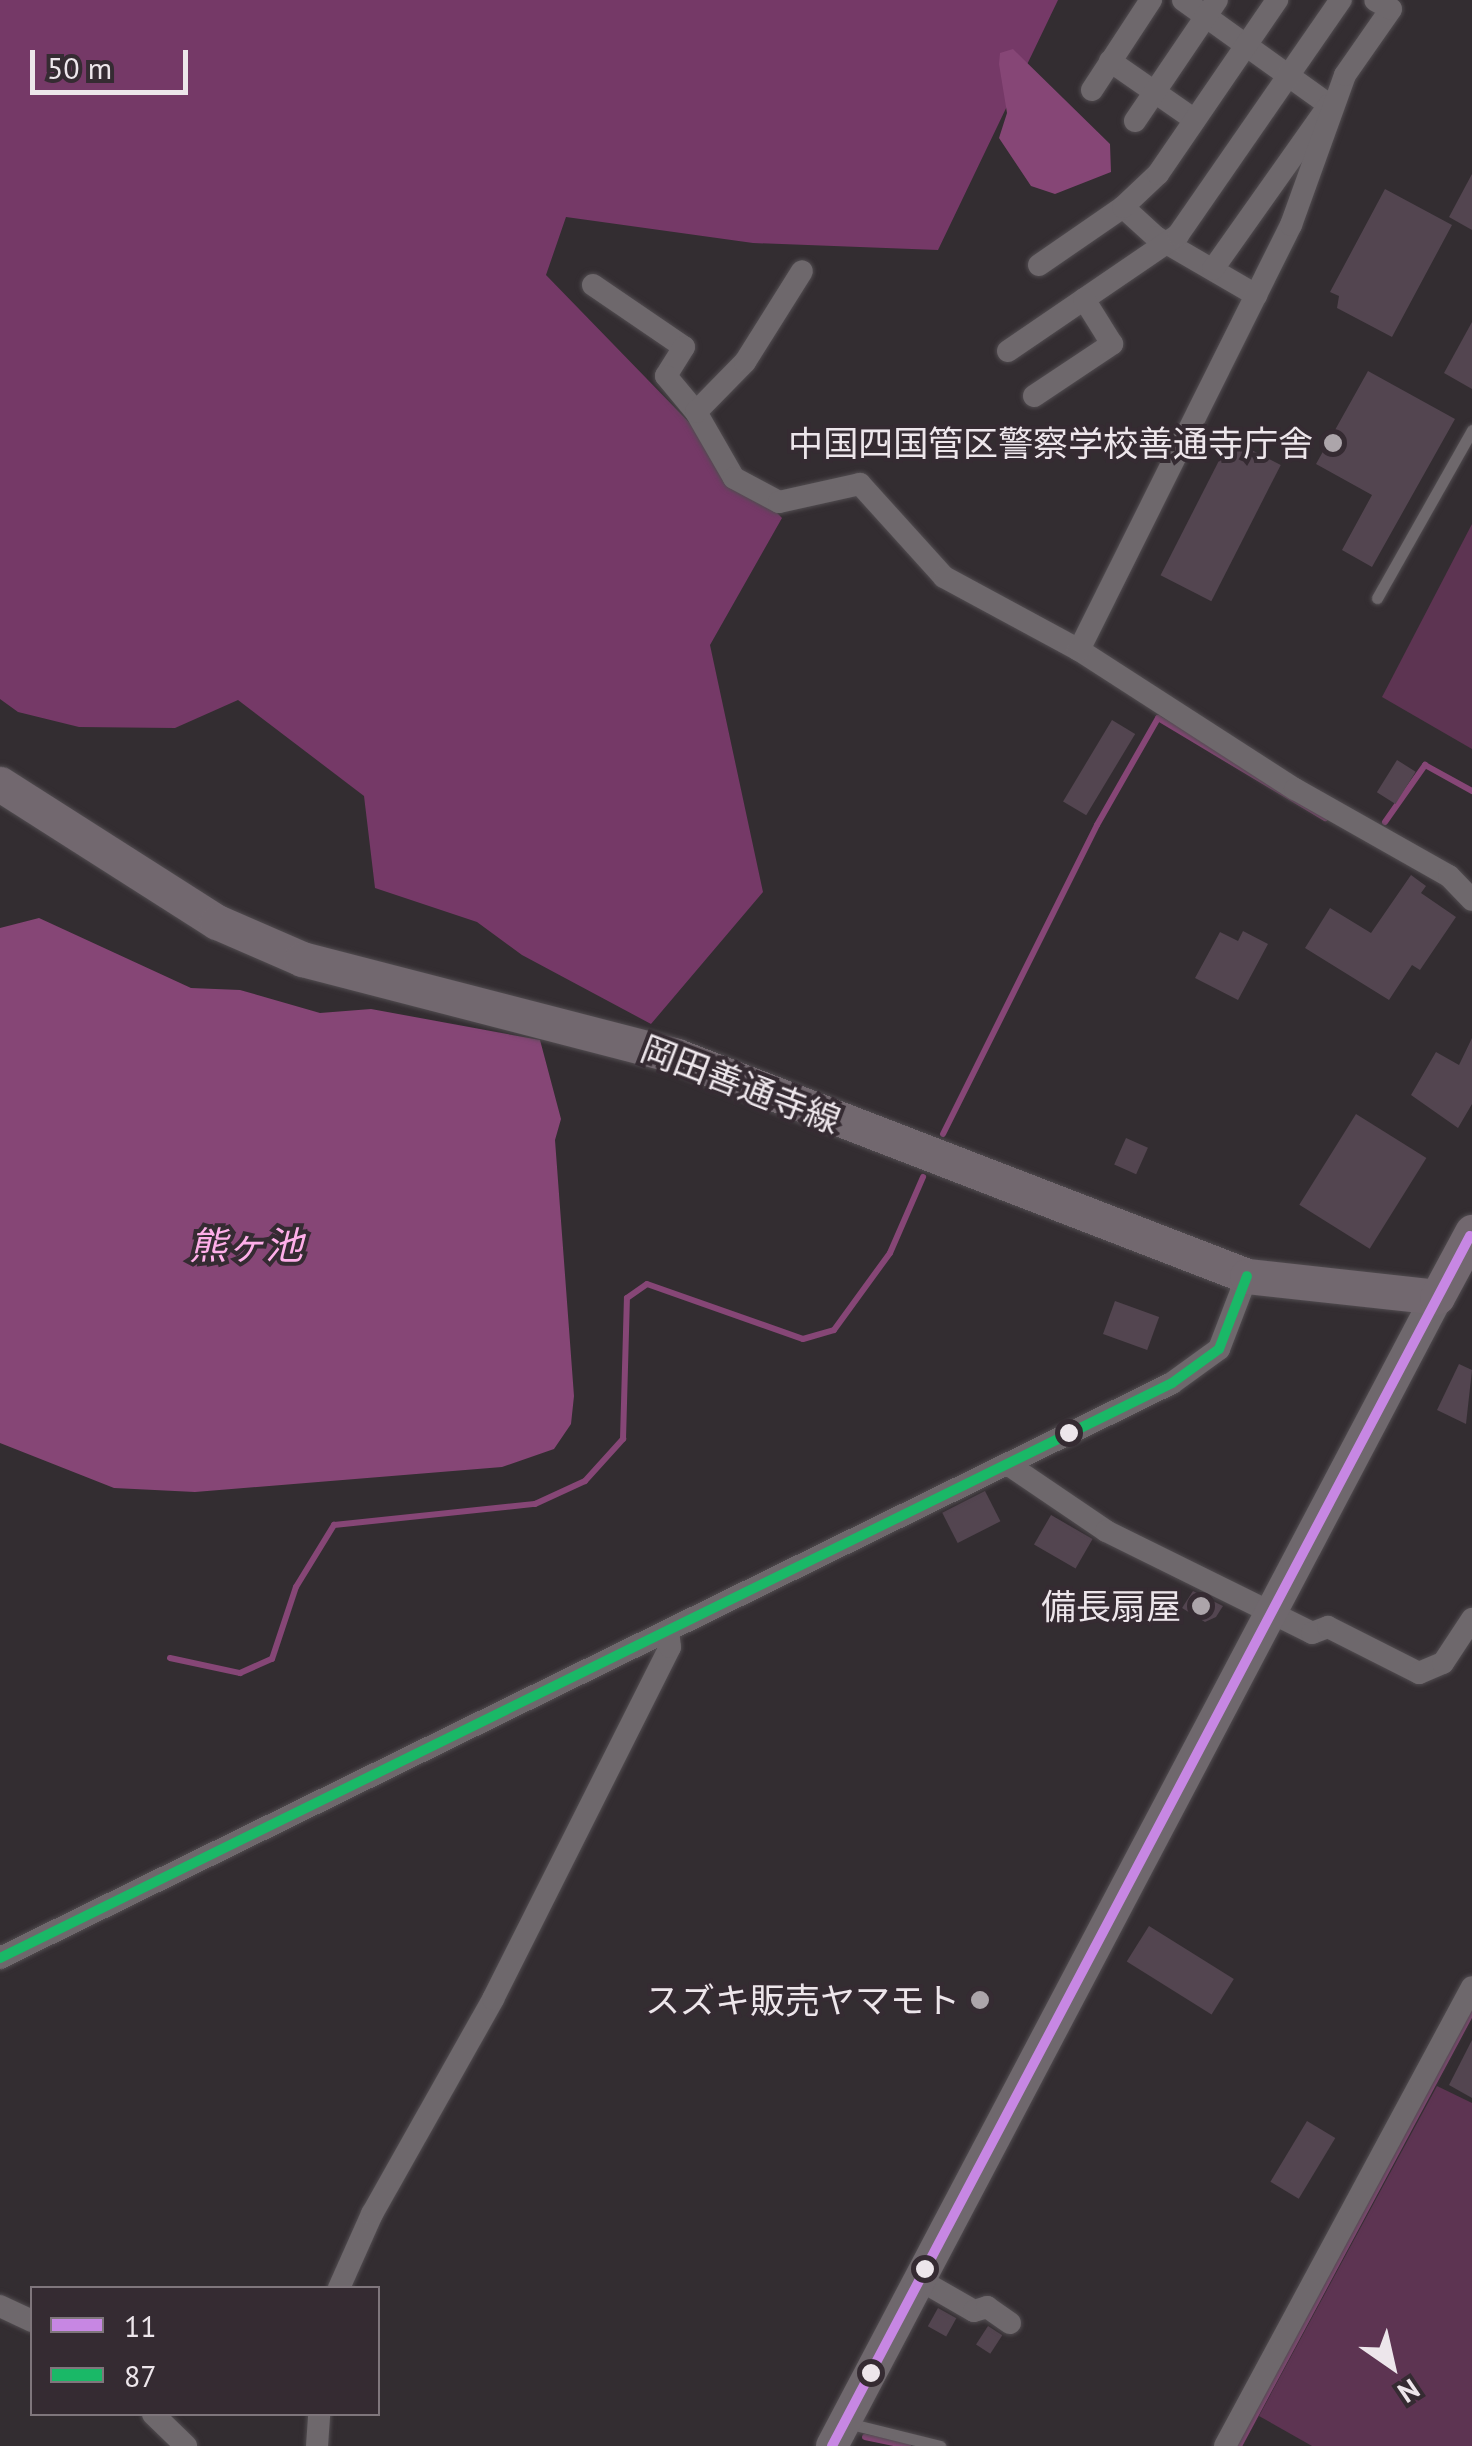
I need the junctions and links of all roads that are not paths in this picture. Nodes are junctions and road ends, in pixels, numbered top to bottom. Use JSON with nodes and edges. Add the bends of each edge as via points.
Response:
{"nodes":[{"id":1,"x":1152,"y":0,"type":"edge"},
{"id":2,"x":1183,"y":0,"type":"edge"},
{"id":3,"x":1277,"y":0,"type":"edge"},
{"id":4,"x":1342,"y":0,"type":"edge"},
{"id":5,"x":1375,"y":0,"type":"edge"},
{"id":6,"x":1211,"y":8,"type":"edge"},
{"id":7,"x":1244,"y":48,"type":"junction"},
{"id":8,"x":1110,"y":62,"type":"junction"},
{"id":9,"x":1286,"y":76,"type":"junction"},
{"id":10,"x":1092,"y":90,"type":"dead end"},
{"id":11,"x":1155,"y":92,"type":"junction"},
{"id":12,"x":1336,"y":95,"type":"junction"},
{"id":13,"x":1195,"y":120,"type":"junction"},
{"id":14,"x":1135,"y":121,"type":"dead end"},
{"id":15,"x":1124,"y":207,"type":"junction"},
{"id":16,"x":1166,"y":243,"type":"junction"},
{"id":17,"x":1039,"y":265,"type":"dead end"},
{"id":18,"x":1212,"y":270,"type":"junction"},
{"id":19,"x":802,"y":271,"type":"dead end"},
{"id":20,"x":593,"y":284,"type":"dead end"},
{"id":21,"x":1256,"y":295,"type":"junction"},
{"id":22,"x":1084,"y":299,"type":"junction"},
{"id":23,"x":1008,"y":351,"type":"dead end"},
{"id":24,"x":1034,"y":396,"type":"dead end"},
{"id":25,"x":696,"y":412,"type":"junction"},
{"id":26,"x":1472,"y":430,"type":"edge"},
{"id":27,"x":1377,"y":598,"type":"dead end"},
{"id":28,"x":1079,"y":650,"type":"junction"},
{"id":29,"x":0,"y":784,"type":"edge"},
{"id":30,"x":1472,"y":900,"type":"edge"},
{"id":31,"x":1472,"y":1232,"type":"edge"},
{"id":32,"x":1247,"y":1276,"type":"junction"},
{"id":33,"x":1437,"y":1297,"type":"junction"},
{"id":34,"x":1009,"y":1464,"type":"junction"},
{"id":35,"x":1272,"y":1612,"type":"junction"},
{"id":36,"x":1472,"y":1619,"type":"edge"},
{"id":37,"x":668,"y":1632,"type":"junction"},
{"id":38,"x":0,"y":1958,"type":"edge"},
{"id":39,"x":1472,"y":1987,"type":"edge"},
{"id":40,"x":920,"y":2280,"type":"junction"},
{"id":41,"x":340,"y":2286,"type":"edge"},
{"id":42,"x":0,"y":2306,"type":"edge"},
{"id":43,"x":30,"y":2320,"type":"edge"},
{"id":44,"x":1010,"y":2322,"type":"dead end"},
{"id":45,"x":155,"y":2416,"type":"edge"},
{"id":46,"x":318,"y":2416,"type":"edge"},
{"id":47,"x":839,"y":2434,"type":"edge"},
{"id":48,"x":186,"y":2446,"type":"edge"},
{"id":49,"x":317,"y":2446,"type":"edge"},
{"id":50,"x":940,"y":2446,"type":"edge"},
{"id":51,"x":1226,"y":2446,"type":"edge"}],
"edges":[{"from":1,"to":8,"type":"street"},
{"from":2,"to":6,"type":"street"},
{"from":3,"to":7,"type":"street"},
{"from":4,"to":9,"type":"street"},
{"from":5,"to":12,"type":"street","via":[[1391,8]]},
{"from":6,"to":7,"type":"street"},
{"from":6,"to":11,"type":"street"},
{"from":7,"to":9,"type":"street"},
{"from":7,"to":13,"type":"street"},
{"from":8,"to":10,"type":"street"},
{"from":8,"to":11,"type":"street"},
{"from":9,"to":12,"type":"street"},
{"from":9,"to":16,"type":"street","via":[[1178,235]]},
{"from":11,"to":13,"type":"street"},
{"from":11,"to":14,"type":"street"},
{"from":12,"to":18,"type":"street"},
{"from":12,"to":21,"type":"street","via":[[1291,225]]},
{"from":13,"to":15,"type":"street","via":[[1158,174]]},
{"from":15,"to":16,"type":"street"},
{"from":15,"to":17,"type":"street"},
{"from":16,"to":18,"type":"street"},
{"from":16,"to":22,"type":"street"},
{"from":18,"to":21,"type":"street"},
{"from":19,"to":25,"type":"street","via":[[745,362]]},
{"from":20,"to":25,"type":"street","via":[[684,348],[666,376]]},
{"from":21,"to":28,"type":"street"},
{"from":22,"to":23,"type":"street"},
{"from":22,"to":24,"type":"street","via":[[1112,344]]},
{"from":25,"to":28,"type":"street","via":[[734,478],[779,502],[860,484],[944,577]]},
{"from":26,"to":27,"type":"lane"},
{"from":28,"to":30,"type":"street","via":[[1265,770],[1449,876]]},
{"from":29,"to":32,"type":"main road","name":"岡田善通寺線","via":[[217,922],[302,960],[677,1056]]},
{"from":31,"to":33,"type":"main road"},
{"from":32,"to":33,"type":"main road","name":"岡田善通寺線"},
{"from":32,"to":34,"type":"street","via":[[1232,1328],[1201,1366]]},
{"from":33,"to":35,"type":"street"},
{"from":34,"to":35,"type":"street","via":[[1106,1531]]},
{"from":34,"to":37,"type":"street"},
{"from":35,"to":36,"type":"street","via":[[1312,1632],[1328,1627],[1419,1674],[1443,1663]]},
{"from":35,"to":40,"type":"street"},
{"from":37,"to":38,"type":"street"},
{"from":37,"to":41,"type":"street","via":[[670,1647]]},
{"from":39,"to":51,"type":"street"},
{"from":40,"to":44,"type":"street","via":[[974,2311],[987,2306]]},
{"from":40,"to":47,"type":"street"},
{"from":42,"to":43,"type":"street"},
{"from":45,"to":48,"type":"street"},
{"from":46,"to":49,"type":"street"},
{"from":47,"to":50,"type":"lane"}]}
